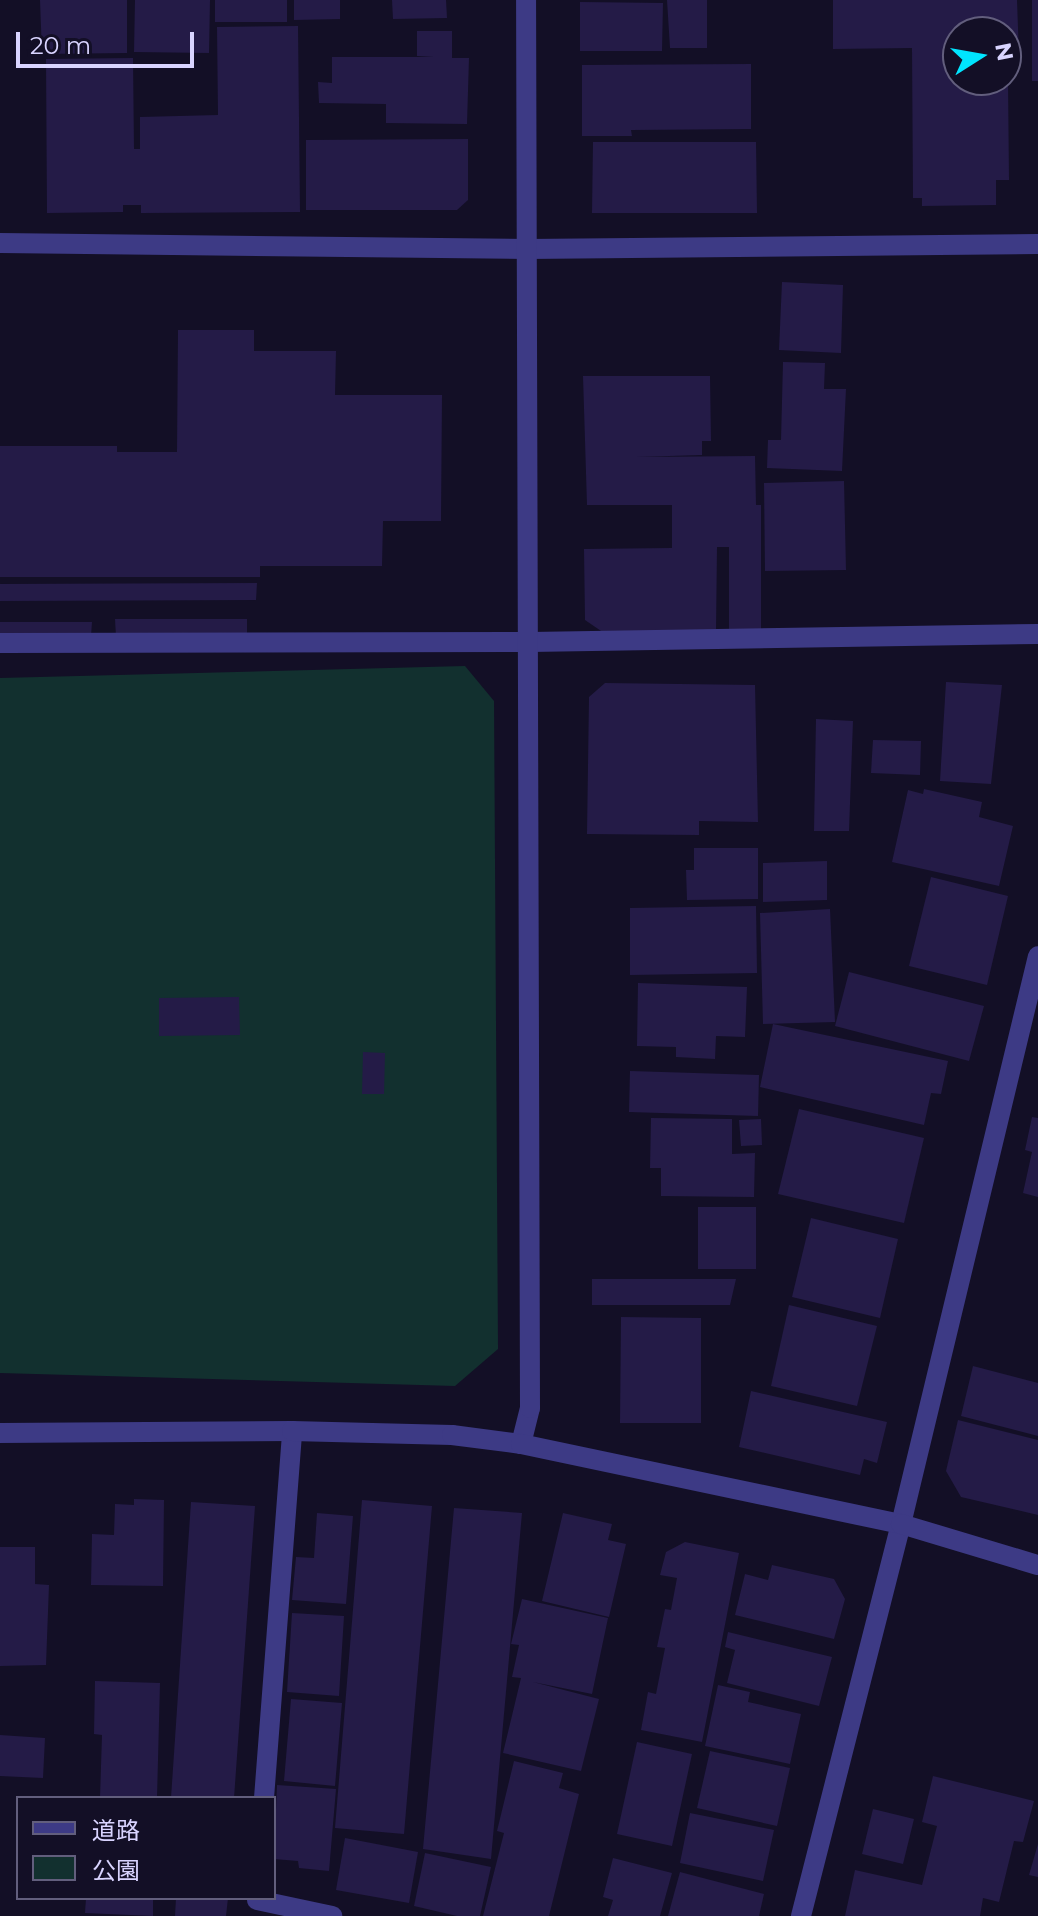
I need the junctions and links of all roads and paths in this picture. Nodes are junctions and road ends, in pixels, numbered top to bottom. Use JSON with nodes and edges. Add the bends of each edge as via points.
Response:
{"nodes":[{"id":1,"x":526,"y":0,"type":"edge"},
{"id":2,"x":0,"y":243,"type":"edge"},
{"id":3,"x":1038,"y":244,"type":"edge"},
{"id":4,"x":527,"y":249,"type":"junction"},
{"id":5,"x":1038,"y":634,"type":"edge"},
{"id":6,"x":530,"y":642,"type":"junction"},
{"id":7,"x":0,"y":643,"type":"edge"},
{"id":8,"x":1038,"y":956,"type":"edge"},
{"id":9,"x":292,"y":1431,"type":"junction"},
{"id":10,"x":0,"y":1433,"type":"edge"},
{"id":11,"x":521,"y":1444,"type":"junction"},
{"id":12,"x":901,"y":1524,"type":"junction"},
{"id":13,"x":1038,"y":1565,"type":"edge"},
{"id":14,"x":264,"y":1796,"type":"edge"},
{"id":15,"x":255,"y":1905,"type":"edge"},
{"id":16,"x":332,"y":1916,"type":"edge"},
{"id":17,"x":801,"y":1916,"type":"edge"}],
"edges":[{"from":1,"to":4,"type":"street"},
{"from":2,"to":4,"type":"street"},
{"from":3,"to":4,"type":"street"},
{"from":4,"to":6,"type":"street"},
{"from":5,"to":6,"type":"street"},
{"from":6,"to":7,"type":"street"},
{"from":6,"to":11,"type":"street","via":[[530,1408]]},
{"from":8,"to":12,"type":"street"},
{"from":9,"to":10,"type":"street"},
{"from":9,"to":11,"type":"street","via":[[452,1435]]},
{"from":9,"to":14,"type":"street"},
{"from":11,"to":12,"type":"street"},
{"from":12,"to":13,"type":"street"},
{"from":12,"to":17,"type":"street"},
{"from":15,"to":16,"type":"street"}]}
